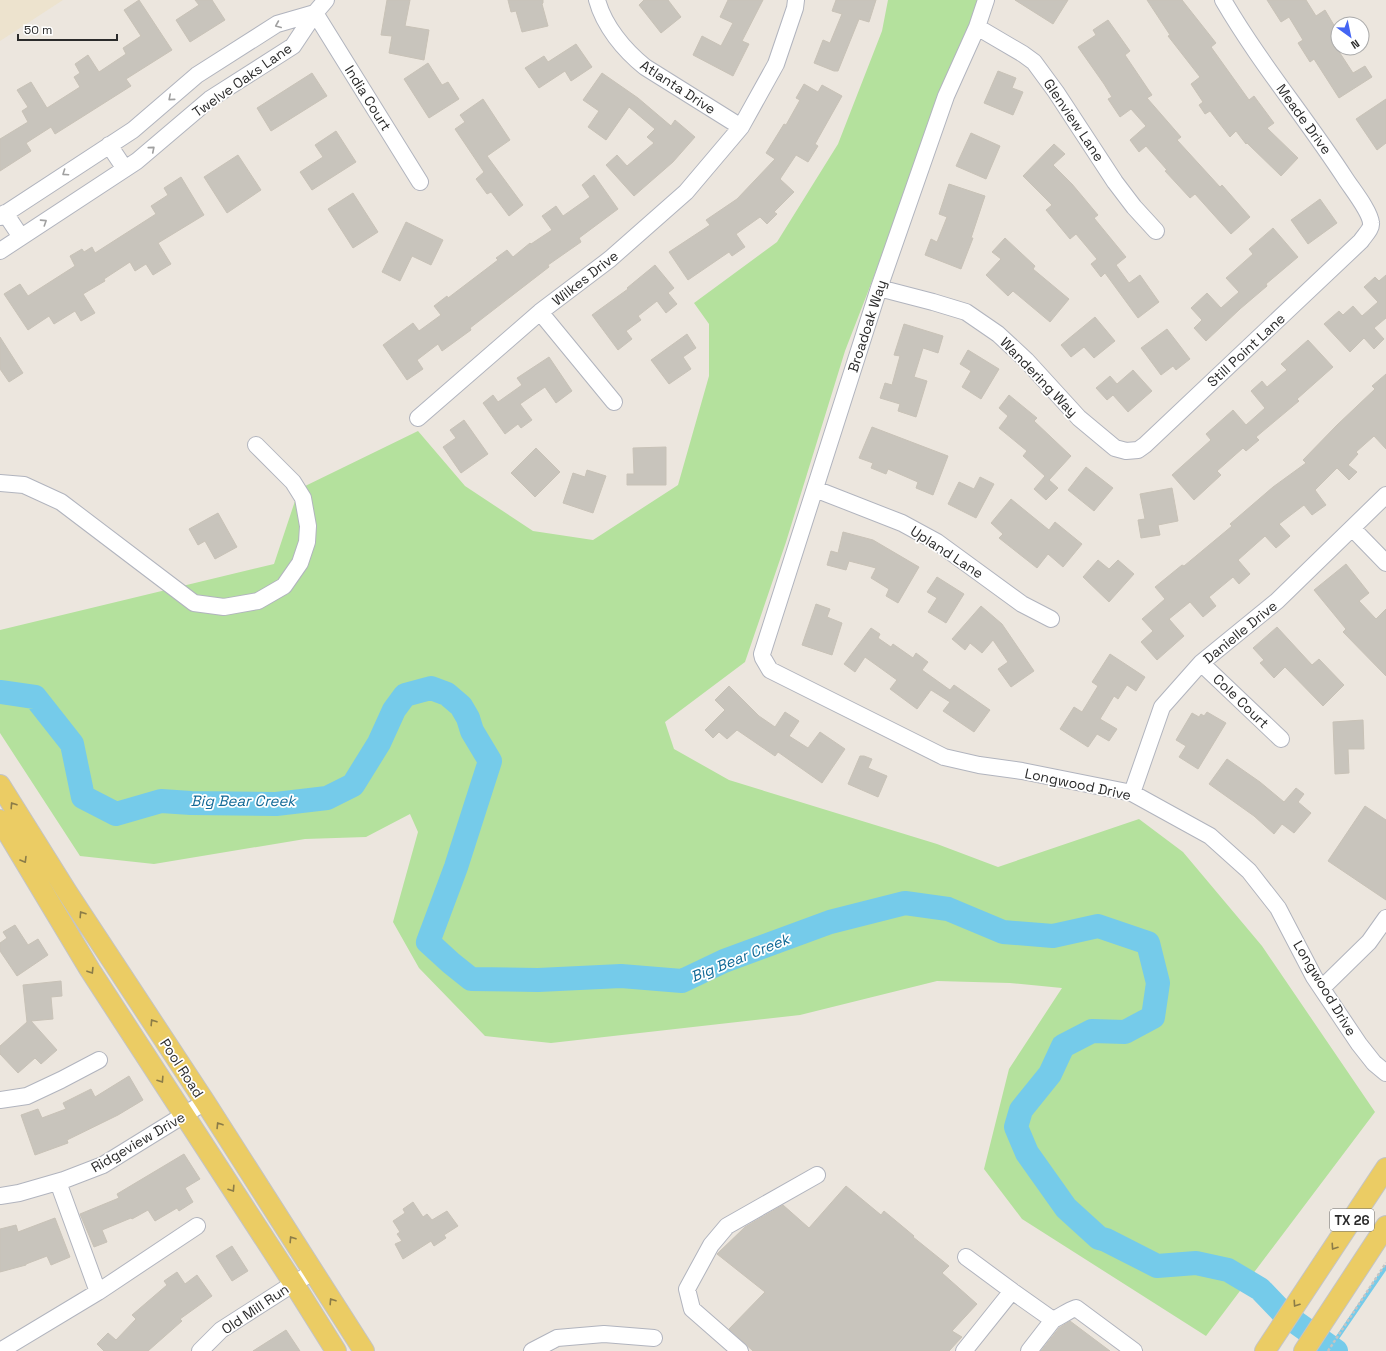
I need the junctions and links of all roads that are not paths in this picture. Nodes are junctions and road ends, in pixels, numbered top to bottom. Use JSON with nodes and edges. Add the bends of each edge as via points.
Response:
{"nodes":[{"id":1,"x":326,"y":0,"type":"edge"},
{"id":2,"x":597,"y":0,"type":"edge"},
{"id":3,"x":796,"y":0,"type":"edge"},
{"id":4,"x":986,"y":0,"type":"edge"},
{"id":5,"x":1222,"y":0,"type":"edge"},
{"id":6,"x":315,"y":13,"type":"junction"},
{"id":7,"x":977,"y":27,"type":"junction"},
{"id":8,"x":741,"y":128,"type":"junction"},
{"id":9,"x":109,"y":145,"type":"junction"},
{"id":10,"x":125,"y":169,"type":"junction"},
{"id":11,"x":420,"y":182,"type":"dead end"},
{"id":12,"x":3,"y":215,"type":"edge"},
{"id":13,"x":1156,"y":231,"type":"dead end"},
{"id":14,"x":21,"y":237,"type":"junction"},
{"id":15,"x":1361,"y":241,"type":"joint"},
{"id":16,"x":0,"y":251,"type":"edge"},
{"id":17,"x":879,"y":288,"type":"junction"},
{"id":18,"x":540,"y":312,"type":"junction"},
{"id":19,"x":614,"y":402,"type":"dead end"},
{"id":20,"x":418,"y":418,"type":"dead end"},
{"id":21,"x":256,"y":445,"type":"dead end"},
{"id":22,"x":1126,"y":451,"type":"joint"},
{"id":23,"x":0,"y":483,"type":"edge"},
{"id":24,"x":815,"y":489,"type":"junction"},
{"id":25,"x":1386,"y":496,"type":"edge"},
{"id":26,"x":1352,"y":528,"type":"junction"},
{"id":27,"x":1386,"y":563,"type":"edge"},
{"id":28,"x":1051,"y":619,"type":"dead end"},
{"id":29,"x":762,"y":658,"type":"joint"},
{"id":30,"x":1201,"y":663,"type":"junction"},
{"id":31,"x":1281,"y":739,"type":"dead end"},
{"id":32,"x":0,"y":785,"type":"edge"},
{"id":33,"x":1132,"y":793,"type":"junction"},
{"id":34,"x":2,"y":823,"type":"edge"},
{"id":35,"x":1386,"y":918,"type":"edge"},
{"id":36,"x":1322,"y":988,"type":"junction"},
{"id":37,"x":99,"y":1060,"type":"dead end"},
{"id":38,"x":1386,"y":1073,"type":"edge"},
{"id":39,"x":0,"y":1100,"type":"edge"},
{"id":40,"x":205,"y":1102,"type":"junction"},
{"id":41,"x":184,"y":1115,"type":"junction"},
{"id":42,"x":1386,"y":1168,"type":"edge"},
{"id":43,"x":816,"y":1175,"type":"dead end"},
{"id":44,"x":58,"y":1182,"type":"junction"},
{"id":45,"x":0,"y":1196,"type":"edge"},
{"id":46,"x":197,"y":1226,"type":"dead end"},
{"id":47,"x":1386,"y":1226,"type":"edge"},
{"id":48,"x":966,"y":1257,"type":"dead end"},
{"id":49,"x":313,"y":1272,"type":"junction"},
{"id":50,"x":294,"y":1284,"type":"junction"},
{"id":51,"x":1012,"y":1291,"type":"junction"},
{"id":52,"x":98,"y":1292,"type":"junction"},
{"id":53,"x":1053,"y":1320,"type":"junction"},
{"id":54,"x":654,"y":1338,"type":"dead end"},
{"id":55,"x":1265,"y":1350,"type":"edge"},
{"id":56,"x":0,"y":1351,"type":"edge"},
{"id":57,"x":200,"y":1351,"type":"edge"},
{"id":58,"x":336,"y":1351,"type":"edge"},
{"id":59,"x":364,"y":1351,"type":"edge"},
{"id":60,"x":532,"y":1351,"type":"edge"},
{"id":61,"x":740,"y":1351,"type":"edge"},
{"id":62,"x":964,"y":1351,"type":"edge"},
{"id":63,"x":1029,"y":1351,"type":"edge"},
{"id":64,"x":1134,"y":1351,"type":"edge"},
{"id":65,"x":1304,"y":1351,"type":"edge"}],
"edges":[{"from":1,"to":6,"type":"street","name":"Twelve Oaks Lane"},
{"from":2,"to":8,"type":"street","name":"Atlanta Drive","via":[[607,24],[631,56]]},
{"from":3,"to":8,"type":"street","name":"Wilkes Drive","via":[[776,64]]},
{"from":4,"to":7,"type":"street","name":"Broadoak Way"},
{"from":5,"to":15,"type":"street","name":"Meade Drive","via":[[1366,210],[1371,223]]},
{"from":6,"to":9,"type":"street","name":"Twelve Oaks Lane","one_way":true,"via":[[276,24],[197,75],[133,130]]},
{"from":10,"to":6,"type":"street","name":"Twelve Oaks Lane","one_way":true,"via":[[138,161],[210,99],[293,46]]},
{"from":6,"to":11,"type":"street","name":"India Court"},
{"from":7,"to":13,"type":"street","name":"Glenview Lane","via":[[1034,62],[1115,182]]},
{"from":7,"to":17,"type":"street","name":"Broadoak Way","via":[[946,96]]},
{"from":8,"to":18,"type":"street","name":"Wilkes Drive","via":[[686,192],[610,259]]},
{"from":9,"to":10,"type":"street"},
{"from":9,"to":12,"type":"street","name":"Twelve Oaks Lane","one_way":true},
{"from":14,"to":10,"type":"street","name":"Twelve Oaks Lane","one_way":true},
{"from":12,"to":14,"type":"street","name":"Twelve Oaks Lane"},
{"from":14,"to":16,"type":"street","name":"Twelve Oaks Lane"},
{"from":15,"to":22,"type":"street","name":"Still Point Lane","via":[[1145,445],[1138,450]]},
{"from":17,"to":22,"type":"street","name":"Wandering Way","via":[[966,312],[998,334],[1026,360],[1079,418],[1115,448]]},
{"from":17,"to":24,"type":"street","name":"Broadoak Way"},
{"from":18,"to":19,"type":"street"},
{"from":18,"to":20,"type":"street","name":"Wilkes Drive"},
{"from":21,"to":23,"type":"street","via":[[294,482],[303,498],[308,526],[307,542],[300,563],[284,586],[258,601],[224,607],[194,603],[61,502],[24,485]]},
{"from":24,"to":28,"type":"street","name":"Upland Lane","via":[[902,523],[937,542],[1022,604]]},
{"from":24,"to":29,"type":"street","name":"Broadoak Way"},
{"from":25,"to":26,"type":"street","name":"Danielle Drive"},
{"from":26,"to":27,"type":"street"},
{"from":26,"to":30,"type":"street","name":"Danielle Drive","via":[[1277,601]]},
{"from":29,"to":33,"type":"street","name":"Longwood Drive","via":[[770,670],[944,757]]},
{"from":30,"to":31,"type":"street","name":"Cole Court"},
{"from":30,"to":33,"type":"street","name":"Danielle Drive","via":[[1162,706]]},
{"from":40,"to":32,"type":"main road","name":"Pool Road","one_way":true},
{"from":33,"to":36,"type":"street","name":"Longwood Drive","via":[[1210,836],[1249,870],[1278,908]]},
{"from":34,"to":41,"type":"main road","name":"Pool Road","one_way":true,"via":[[90,970]]},
{"from":35,"to":36,"type":"street","via":[[1369,942]]},
{"from":36,"to":38,"type":"street","name":"Longwood Drive","via":[[1359,1044]]},
{"from":37,"to":39,"type":"street","via":[[27,1096]]},
{"from":40,"to":41,"type":"street","name":"Ridgeview Drive"},
{"from":49,"to":40,"type":"main road","name":"Pool Road","one_way":true},
{"from":41,"to":44,"type":"street","name":"Ridgeview Drive","via":[[103,1165]]},
{"from":41,"to":50,"type":"main road","name":"Pool Road","one_way":true},
{"from":42,"to":55,"type":"main road","number":"TX 26","one_way":true},
{"from":43,"to":61,"type":"street","via":[[727,1226],[711,1245],[688,1289],[692,1309]]},
{"from":44,"to":45,"type":"street","name":"Ridgeview Drive"},
{"from":44,"to":52,"type":"street"},
{"from":46,"to":52,"type":"street"},
{"from":47,"to":65,"type":"main road","number":"TX 26"},
{"from":48,"to":51,"type":"street"},
{"from":49,"to":50,"type":"street","name":"Old Mill Run"},
{"from":59,"to":49,"type":"main road","name":"Pool Road","one_way":true},
{"from":50,"to":57,"type":"street","name":"Old Mill Run","via":[[221,1330]]},
{"from":50,"to":58,"type":"main road","name":"Pool Road"},
{"from":51,"to":53,"type":"street"},
{"from":51,"to":62,"type":"street"},
{"from":52,"to":56,"type":"street"},
{"from":53,"to":63,"type":"street"},
{"from":53,"to":64,"type":"street","via":[[1076,1308]]},
{"from":54,"to":60,"type":"street","via":[[604,1334],[557,1338]]}]}
